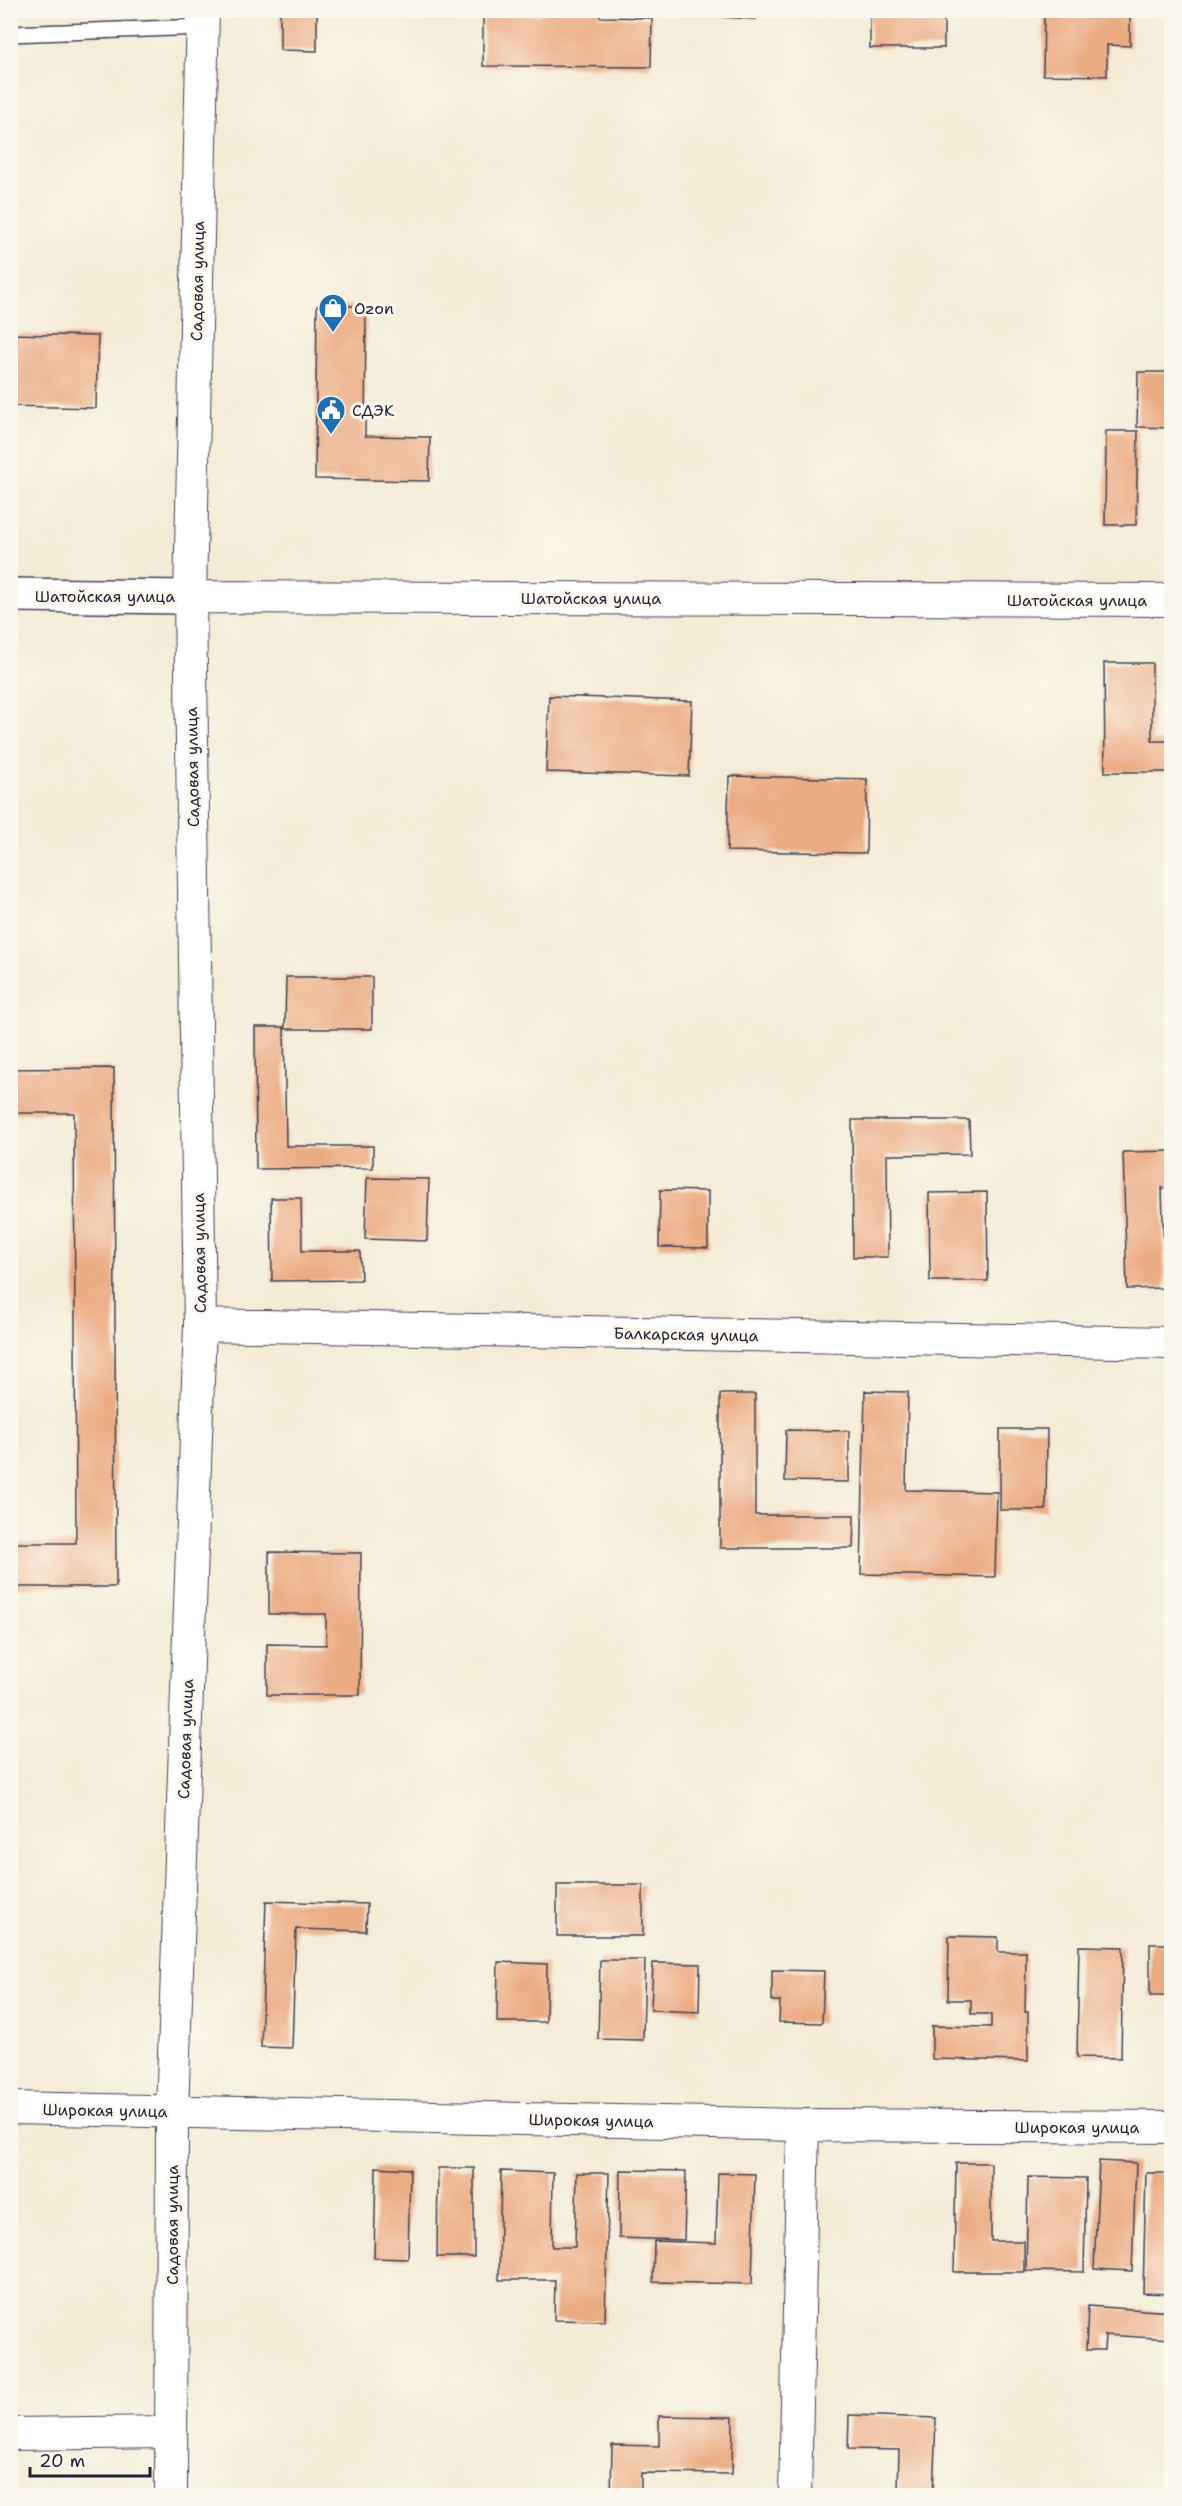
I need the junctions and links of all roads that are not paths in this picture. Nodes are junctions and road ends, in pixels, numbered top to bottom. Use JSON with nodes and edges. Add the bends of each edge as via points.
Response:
{"nodes":[{"id":1,"x":203,"y":19,"type":"edge"},
{"id":2,"x":10,"y":34,"type":"edge"},
{"id":3,"x":10,"y":595,"type":"edge"},
{"id":4,"x":190,"y":597,"type":"junction"},
{"id":5,"x":1172,"y":600,"type":"edge"},
{"id":6,"x":200,"y":1325,"type":"junction"},
{"id":7,"x":1172,"y":1343,"type":"edge"},
{"id":8,"x":10,"y":2108,"type":"edge"},
{"id":9,"x":172,"y":2111,"type":"junction"},
{"id":10,"x":803,"y":2125,"type":"junction"},
{"id":11,"x":1172,"y":2127,"type":"edge"},
{"id":12,"x":171,"y":2432,"type":"junction"},
{"id":13,"x":10,"y":2434,"type":"edge"},
{"id":14,"x":171,"y":2496,"type":"edge"},
{"id":15,"x":795,"y":2496,"type":"edge"}],
"edges":[{"from":1,"to":2,"type":"lane"},
{"from":1,"to":4,"type":"street","name":"Садовая улица"},
{"from":3,"to":4,"type":"street","name":"Шатойская улица"},
{"from":4,"to":5,"type":"street","name":"Шатойская улица"},
{"from":4,"to":6,"type":"street","name":"Садовая улица"},
{"from":6,"to":7,"type":"street","name":"Балкарская улица"},
{"from":6,"to":9,"type":"street","name":"Садовая улица"},
{"from":8,"to":9,"type":"street","name":"Широкая улица"},
{"from":9,"to":10,"type":"street","name":"Широкая улица"},
{"from":9,"to":12,"type":"street","name":"Садовая улица"},
{"from":10,"to":11,"type":"street","name":"Широкая улица"},
{"from":10,"to":15,"type":"street"},
{"from":12,"to":13,"type":"street"},
{"from":12,"to":14,"type":"street","name":"Садовая улица"}]}
